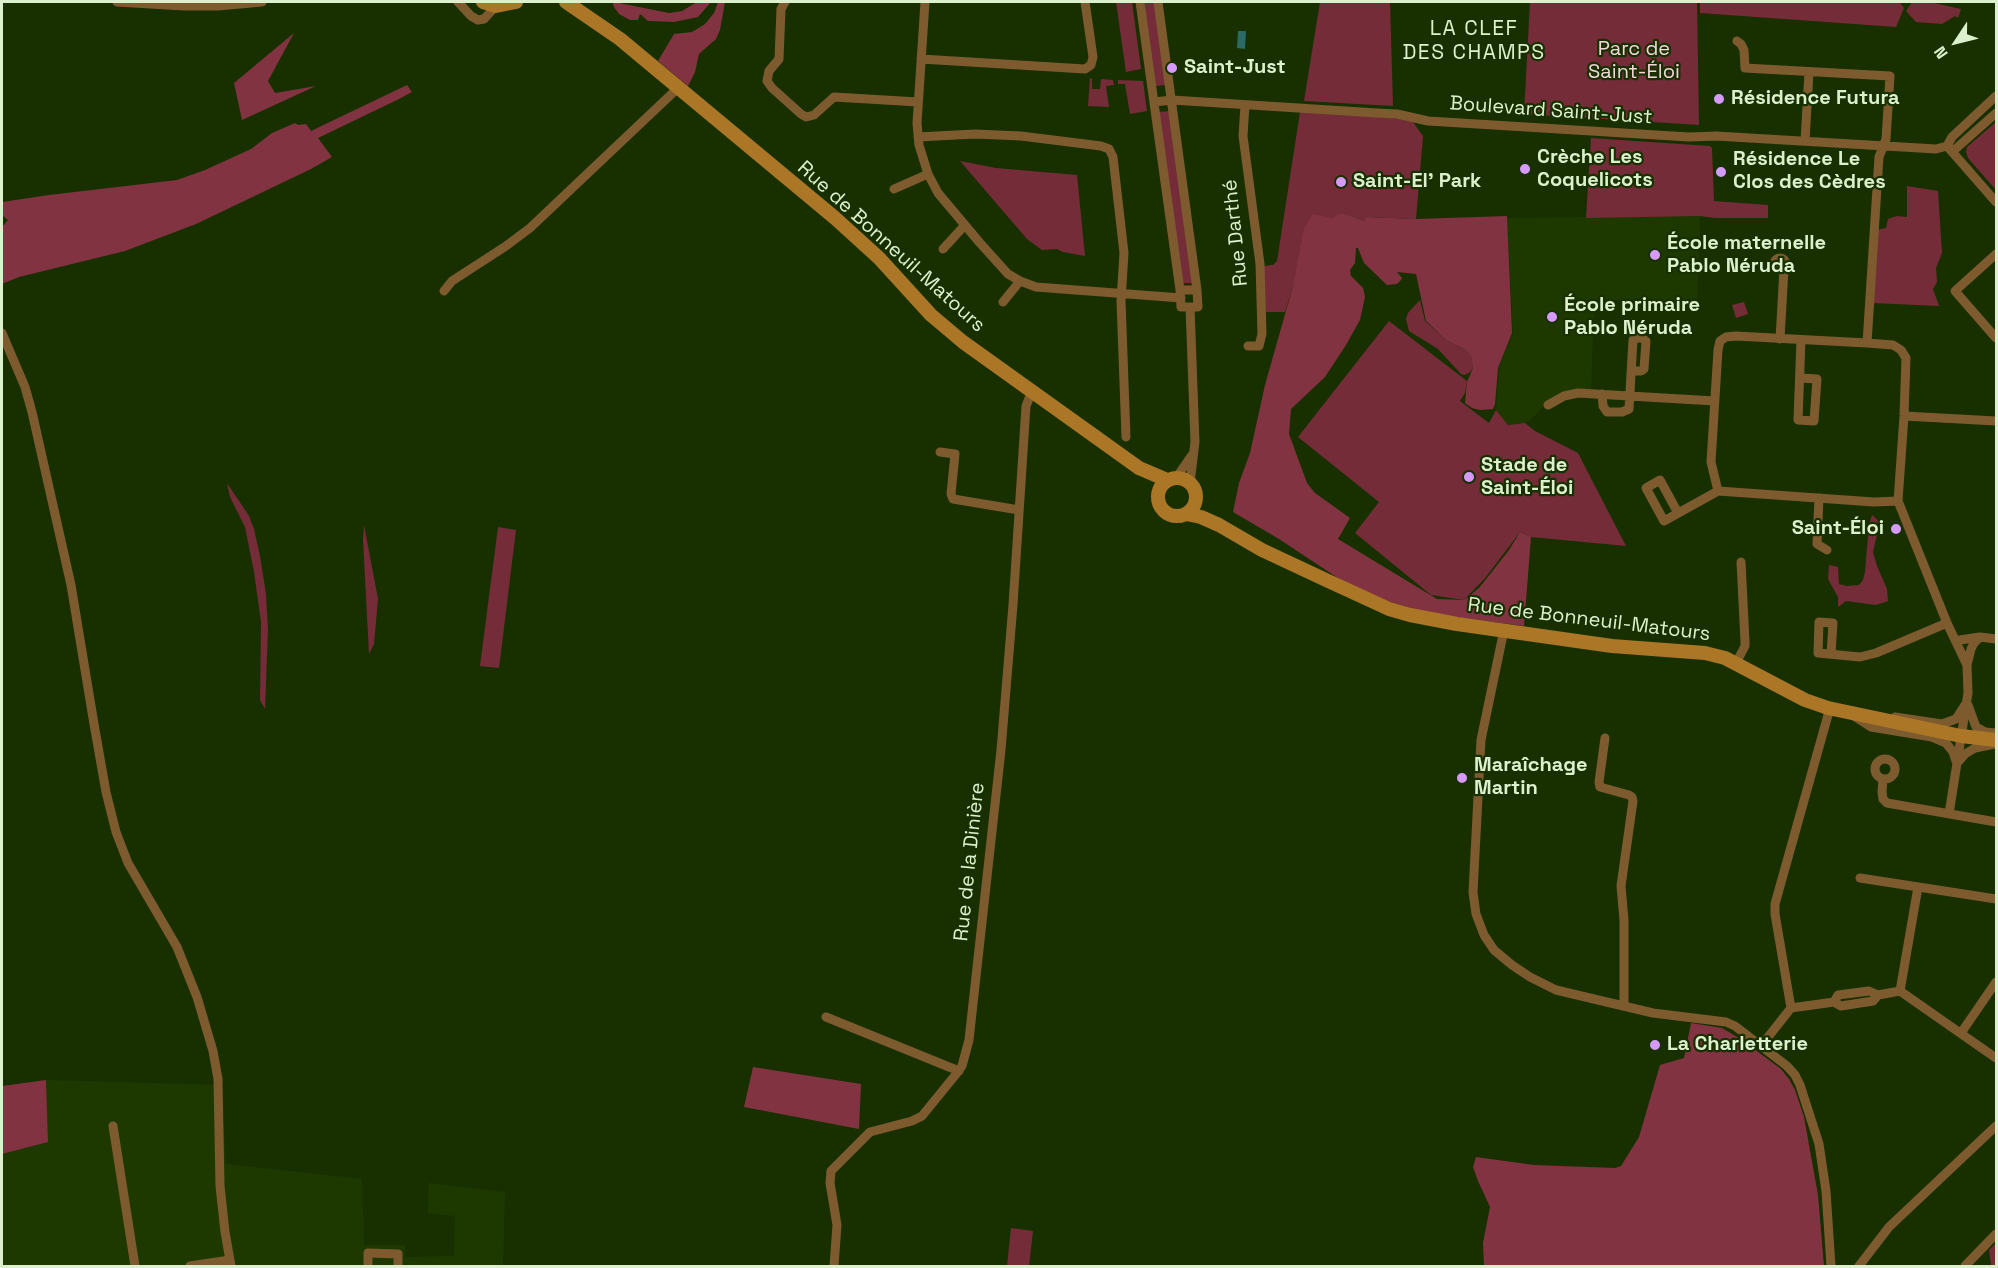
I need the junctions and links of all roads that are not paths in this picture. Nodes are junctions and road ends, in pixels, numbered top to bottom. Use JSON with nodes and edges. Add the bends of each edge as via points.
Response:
{"nodes":[{"id":1,"x":117,"y":2,"type":"edge"},
{"id":2,"x":262,"y":2,"type":"edge"},
{"id":3,"x":458,"y":2,"type":"edge"},
{"id":4,"x":516,"y":2,"type":"edge"},
{"id":5,"x":566,"y":2,"type":"edge"},
{"id":6,"x":785,"y":2,"type":"edge"},
{"id":7,"x":925,"y":2,"type":"edge"},
{"id":8,"x":1085,"y":2,"type":"edge"},
{"id":9,"x":1140,"y":2,"type":"edge"},
{"id":10,"x":1158,"y":2,"type":"edge"},
{"id":11,"x":489,"y":4,"type":"edge"},
{"id":12,"x":1737,"y":41,"type":"dead end"},
{"id":13,"x":921,"y":59,"type":"junction"},
{"id":14,"x":1809,"y":72,"type":"junction"},
{"id":15,"x":679,"y":87,"type":"junction"},
{"id":16,"x":1996,"y":99,"type":"edge"},
{"id":17,"x":1172,"y":100,"type":"junction"},
{"id":18,"x":918,"y":102,"type":"junction"},
{"id":19,"x":1154,"y":102,"type":"junction"},
{"id":20,"x":1245,"y":105,"type":"junction"},
{"id":21,"x":1996,"y":113,"type":"edge"},
{"id":22,"x":918,"y":137,"type":"junction"},
{"id":23,"x":1805,"y":141,"type":"junction"},
{"id":24,"x":1883,"y":146,"type":"junction"},
{"id":25,"x":1950,"y":149,"type":"junction"},
{"id":26,"x":928,"y":174,"type":"junction"},
{"id":27,"x":894,"y":189,"type":"dead end"},
{"id":28,"x":1996,"y":202,"type":"edge"},
{"id":29,"x":965,"y":225,"type":"junction"},
{"id":30,"x":943,"y":249,"type":"dead end"},
{"id":31,"x":1996,"y":254,"type":"edge"},
{"id":32,"x":1784,"y":269,"type":"dead end"},
{"id":33,"x":1020,"y":281,"type":"junction"},
{"id":34,"x":1197,"y":290,"type":"junction"},
{"id":35,"x":444,"y":291,"type":"dead end"},
{"id":36,"x":1122,"y":294,"type":"junction"},
{"id":37,"x":1180,"y":294,"type":"junction"},
{"id":38,"x":1003,"y":303,"type":"dead end"},
{"id":39,"x":1190,"y":307,"type":"junction"},
{"id":40,"x":2,"y":333,"type":"edge"},
{"id":41,"x":1996,"y":338,"type":"edge"},
{"id":42,"x":1780,"y":339,"type":"junction"},
{"id":43,"x":1801,"y":340,"type":"junction"},
{"id":44,"x":1868,"y":343,"type":"junction"},
{"id":45,"x":1248,"y":346,"type":"dead end"},
{"id":46,"x":1632,"y":371,"type":"dead end"},
{"id":47,"x":1800,"y":378,"type":"junction"},
{"id":48,"x":1032,"y":391,"type":"junction"},
{"id":49,"x":1602,"y":394,"type":"junction"},
{"id":50,"x":1629,"y":396,"type":"junction"},
{"id":51,"x":1715,"y":401,"type":"junction"},
{"id":52,"x":1548,"y":405,"type":"dead end"},
{"id":53,"x":1904,"y":416,"type":"junction"},
{"id":54,"x":1996,"y":421,"type":"edge"},
{"id":55,"x":1126,"y":437,"type":"dead end"},
{"id":56,"x":940,"y":453,"type":"dead end"},
{"id":57,"x":1194,"y":453,"type":"junction"},
{"id":58,"x":1139,"y":468,"type":"junction"},
{"id":59,"x":1172,"y":479,"type":"junction"},
{"id":60,"x":1190,"y":483,"type":"junction"},
{"id":61,"x":1718,"y":491,"type":"junction"},
{"id":62,"x":1158,"y":494,"type":"junction"},
{"id":63,"x":1819,"y":498,"type":"junction"},
{"id":64,"x":1195,"y":501,"type":"junction"},
{"id":65,"x":1898,"y":501,"type":"junction"},
{"id":66,"x":1019,"y":510,"type":"junction"},
{"id":67,"x":1678,"y":513,"type":"junction"},
{"id":68,"x":1186,"y":514,"type":"junction"},
{"id":69,"x":1219,"y":525,"type":"junction"},
{"id":70,"x":1827,"y":550,"type":"dead end"},
{"id":71,"x":1741,"y":562,"type":"dead end"},
{"id":72,"x":1947,"y":623,"type":"junction"},
{"id":73,"x":1504,"y":630,"type":"junction"},
{"id":74,"x":1980,"y":638,"type":"junction"},
{"id":75,"x":1996,"y":639,"type":"edge"},
{"id":76,"x":1957,"y":642,"type":"junction"},
{"id":77,"x":1831,"y":654,"type":"dead end"},
{"id":78,"x":1736,"y":663,"type":"junction"},
{"id":79,"x":1967,"y":666,"type":"junction"},
{"id":80,"x":1967,"y":703,"type":"junction"},
{"id":81,"x":1828,"y":708,"type":"junction"},
{"id":82,"x":1852,"y":715,"type":"junction"},
{"id":83,"x":1878,"y":720,"type":"junction"},
{"id":84,"x":1996,"y":733,"type":"edge"},
{"id":85,"x":1961,"y":736,"type":"junction"},
{"id":86,"x":1605,"y":738,"type":"dead end"},
{"id":87,"x":1996,"y":742,"type":"edge"},
{"id":88,"x":1957,"y":764,"type":"junction"},
{"id":89,"x":1883,"y":778,"type":"dead end"},
{"id":90,"x":1949,"y":814,"type":"junction"},
{"id":91,"x":1996,"y":822,"type":"edge"},
{"id":92,"x":1860,"y":878,"type":"dead end"},
{"id":93,"x":1918,"y":887,"type":"junction"},
{"id":94,"x":1996,"y":899,"type":"edge"},
{"id":95,"x":1996,"y":982,"type":"edge"},
{"id":96,"x":1900,"y":991,"type":"junction"},
{"id":97,"x":1624,"y":1006,"type":"junction"},
{"id":98,"x":1791,"y":1008,"type":"junction"},
{"id":99,"x":826,"y":1017,"type":"dead end"},
{"id":100,"x":1961,"y":1034,"type":"junction"},
{"id":101,"x":1761,"y":1046,"type":"junction"},
{"id":102,"x":1996,"y":1058,"type":"edge"},
{"id":103,"x":959,"y":1071,"type":"junction"},
{"id":104,"x":113,"y":1126,"type":"dead end"},
{"id":105,"x":1996,"y":1126,"type":"edge"},
{"id":106,"x":1996,"y":1234,"type":"edge"},
{"id":107,"x":1830,"y":1247,"type":"junction"},
{"id":108,"x":230,"y":1263,"type":"edge"},
{"id":109,"x":135,"y":1266,"type":"edge"},
{"id":110,"x":190,"y":1266,"type":"edge"},
{"id":111,"x":368,"y":1266,"type":"edge"},
{"id":112,"x":398,"y":1266,"type":"edge"},
{"id":113,"x":834,"y":1266,"type":"edge"},
{"id":114,"x":1831,"y":1266,"type":"edge"},
{"id":115,"x":1835,"y":1266,"type":"edge"},
{"id":116,"x":1859,"y":1266,"type":"edge"},
{"id":117,"x":1965,"y":1266,"type":"edge"}],
"edges":[{"from":1,"to":2,"type":"street","via":[[218,6]]},
{"from":3,"to":11,"type":"street","via":[[478,20],[488,15]]},
{"from":4,"to":11,"type":"main road"},
{"from":5,"to":15,"type":"main road","name":"Rue de Bonneuil-Matours"},
{"from":6,"to":18,"type":"street","via":[[779,59],[769,71],[767,81],[801,114],[814,115],[834,97]]},
{"from":7,"to":13,"type":"street"},
{"from":8,"to":13,"type":"street","via":[[1093,57],[1085,69]]},
{"from":9,"to":19,"type":"street"},
{"from":10,"to":17,"type":"street"},
{"from":12,"to":14,"type":"street","via":[[1744,50],[1745,68]]},
{"from":13,"to":18,"type":"street"},
{"from":14,"to":23,"type":"street"},
{"from":14,"to":24,"type":"street","via":[[1890,76]]},
{"from":15,"to":35,"type":"street","via":[[529,230],[452,281]]},
{"from":15,"to":48,"type":"main road","name":"Rue de Bonneuil-Matours","via":[[869,247],[946,328]]},
{"from":16,"to":25,"type":"street","via":[[1952,138]]},
{"from":17,"to":19,"type":"street","name":"Boulevard Saint-Just"},
{"from":17,"to":20,"type":"street","name":"Boulevard Saint-Just"},
{"from":17,"to":34,"type":"street"},
{"from":18,"to":22,"type":"street"},
{"from":19,"to":37,"type":"street"},
{"from":20,"to":23,"type":"street","name":"Boulevard Saint-Just","via":[[1397,114],[1428,121]]},
{"from":20,"to":45,"type":"street","name":"Rue Darthé","via":[[1243,136],[1260,264],[1262,334],[1259,346]]},
{"from":21,"to":25,"type":"street"},
{"from":22,"to":26,"type":"street"},
{"from":22,"to":36,"type":"street","via":[[1021,136],[1109,149],[1122,227]]},
{"from":23,"to":24,"type":"street","name":"Boulevard Saint-Just"},
{"from":24,"to":25,"type":"street","name":"Boulevard Saint-Just"},
{"from":24,"to":44,"type":"street","via":[[1878,157]]},
{"from":25,"to":28,"type":"street"},
{"from":26,"to":27,"type":"street"},
{"from":26,"to":29,"type":"street","via":[[938,193]]},
{"from":29,"to":30,"type":"street"},
{"from":29,"to":33,"type":"street","via":[[999,265]]},
{"from":31,"to":41,"type":"street","via":[[1955,291]]},
{"from":32,"to":42,"type":"street"},
{"from":33,"to":36,"type":"street","via":[[1047,289]]},
{"from":33,"to":38,"type":"street"},
{"from":34,"to":37,"type":"street"},
{"from":34,"to":39,"type":"street","via":[[1198,307]]},
{"from":36,"to":37,"type":"street"},
{"from":36,"to":55,"type":"street"},
{"from":37,"to":39,"type":"street","via":[[1181,308]]},
{"from":39,"to":57,"type":"street"},
{"from":40,"to":108,"type":"street","via":[[25,387],[34,423],[71,585],[116,832],[128,863],[188,972],[213,1051],[218,1079],[220,1186]]},
{"from":42,"to":43,"type":"street"},
{"from":42,"to":51,"type":"street","via":[[1736,336],[1720,341]]},
{"from":43,"to":44,"type":"street"},
{"from":43,"to":47,"type":"street"},
{"from":44,"to":53,"type":"street","via":[[1893,345],[1906,358]]},
{"from":46,"to":50,"type":"street"},
{"from":47,"to":47,"type":"street","via":[[1816,379],[1814,421],[1798,420]]},
{"from":48,"to":58,"type":"main road","name":"Rue de Bonneuil-Matours"},
{"from":48,"to":66,"type":"street","name":"Rue de la Dinière","via":[[1026,406]]},
{"from":49,"to":50,"type":"street"},
{"from":49,"to":50,"type":"street","via":[[1606,410],[1622,412],[1629,409]]},
{"from":49,"to":52,"type":"street","via":[[1571,394]]},
{"from":50,"to":51,"type":"street"},
{"from":51,"to":61,"type":"street","via":[[1711,462]]},
{"from":53,"to":54,"type":"street"},
{"from":53,"to":65,"type":"street"},
{"from":56,"to":66,"type":"street","via":[[955,454],[953,499]]},
{"from":57,"to":59,"type":"street"},
{"from":57,"to":60,"type":"street"},
{"from":58,"to":59,"type":"main road","name":"Rue de Bonneuil-Matours"},
{"from":58,"to":62,"type":"main road","name":"Rue de Bonneuil-Matours"},
{"from":59,"to":60,"type":"main road"},
{"from":59,"to":62,"type":"main road"},
{"from":60,"to":64,"type":"main road","via":[[1196,492]]},
{"from":61,"to":63,"type":"street"},
{"from":61,"to":67,"type":"street"},
{"from":62,"to":68,"type":"main road","via":[[1166,513]]},
{"from":63,"to":65,"type":"street"},
{"from":63,"to":70,"type":"street","via":[[1817,544]]},
{"from":64,"to":68,"type":"main road"},
{"from":64,"to":69,"type":"main road","name":"Rue de Bonneuil-Matours"},
{"from":65,"to":72,"type":"street"},
{"from":66,"to":103,"type":"street","name":"Rue de la Dinière","via":[[1001,750],[969,1040]]},
{"from":67,"to":67,"type":"street","via":[[1660,480],[1646,488],[1664,520]]},
{"from":68,"to":69,"type":"main road","name":"Rue de Bonneuil-Matours"},
{"from":69,"to":73,"type":"main road","name":"Rue de Bonneuil-Matours","via":[[1262,550],[1389,609]]},
{"from":71,"to":78,"type":"street","via":[[1745,646]]},
{"from":72,"to":76,"type":"street"},
{"from":72,"to":77,"type":"street","via":[[1876,653],[1860,657]]},
{"from":73,"to":78,"type":"main road","name":"Rue de Bonneuil-Matours","via":[[1612,646],[1694,651]]},
{"from":73,"to":97,"type":"street","via":[[1481,740],[1473,892],[1478,921],[1494,950],[1530,977],[1556,990]]},
{"from":74,"to":75,"type":"street"},
{"from":74,"to":76,"type":"street"},
{"from":74,"to":79,"type":"street","via":[[1971,649]]},
{"from":76,"to":79,"type":"street"},
{"from":78,"to":81,"type":"main road","name":"Rue de Bonneuil-Matours"},
{"from":79,"to":80,"type":"street"},
{"from":80,"to":83,"type":"street","via":[[1956,719],[1942,724],[1898,716]]},
{"from":80,"to":84,"type":"street","via":[[1976,728]]},
{"from":80,"to":85,"type":"street"},
{"from":81,"to":82,"type":"main road","name":"Rue de Bonneuil-Matours"},
{"from":81,"to":98,"type":"street","via":[[1775,904]]},
{"from":82,"to":83,"type":"main road","name":"Rue de Bonneuil-Matours"},
{"from":82,"to":88,"type":"street","via":[[1871,727],[1946,743]]},
{"from":83,"to":85,"type":"main road","name":"Rue de Bonneuil-Matours"},
{"from":85,"to":87,"type":"main road","name":"Rue de Bonneuil-Matours"},
{"from":85,"to":88,"type":"street"},
{"from":86,"to":97,"type":"street","via":[[1600,787],[1629,795],[1633,801],[1621,886]]},
{"from":87,"to":88,"type":"street","via":[[1975,748]]},
{"from":88,"to":90,"type":"street"},
{"from":89,"to":90,"type":"street","via":[[1883,799],[1887,803]]},
{"from":90,"to":91,"type":"street"},
{"from":92,"to":93,"type":"street"},
{"from":93,"to":94,"type":"street"},
{"from":93,"to":96,"type":"street"},
{"from":95,"to":100,"type":"street"},
{"from":96,"to":98,"type":"street","via":[[1838,995],[1834,1002]]},
{"from":96,"to":100,"type":"street"},
{"from":97,"to":101,"type":"street","via":[[1726,1022]]},
{"from":98,"to":101,"type":"street"},
{"from":99,"to":103,"type":"street"},
{"from":100,"to":102,"type":"street"},
{"from":101,"to":107,"type":"street","via":[[1791,1070],[1800,1085],[1824,1168]]},
{"from":103,"to":113,"type":"street","name":"Rue de la Dinière","via":[[922,1116],[870,1132],[831,1171],[837,1225]]},
{"from":104,"to":109,"type":"street"},
{"from":105,"to":116,"type":"street","via":[[1889,1227]]},
{"from":106,"to":117,"type":"street"},
{"from":107,"to":114,"type":"street"},
{"from":107,"to":115,"type":"street"},
{"from":108,"to":110,"type":"street"},
{"from":111,"to":112,"type":"street","via":[[368,1253],[398,1254]]}]}
